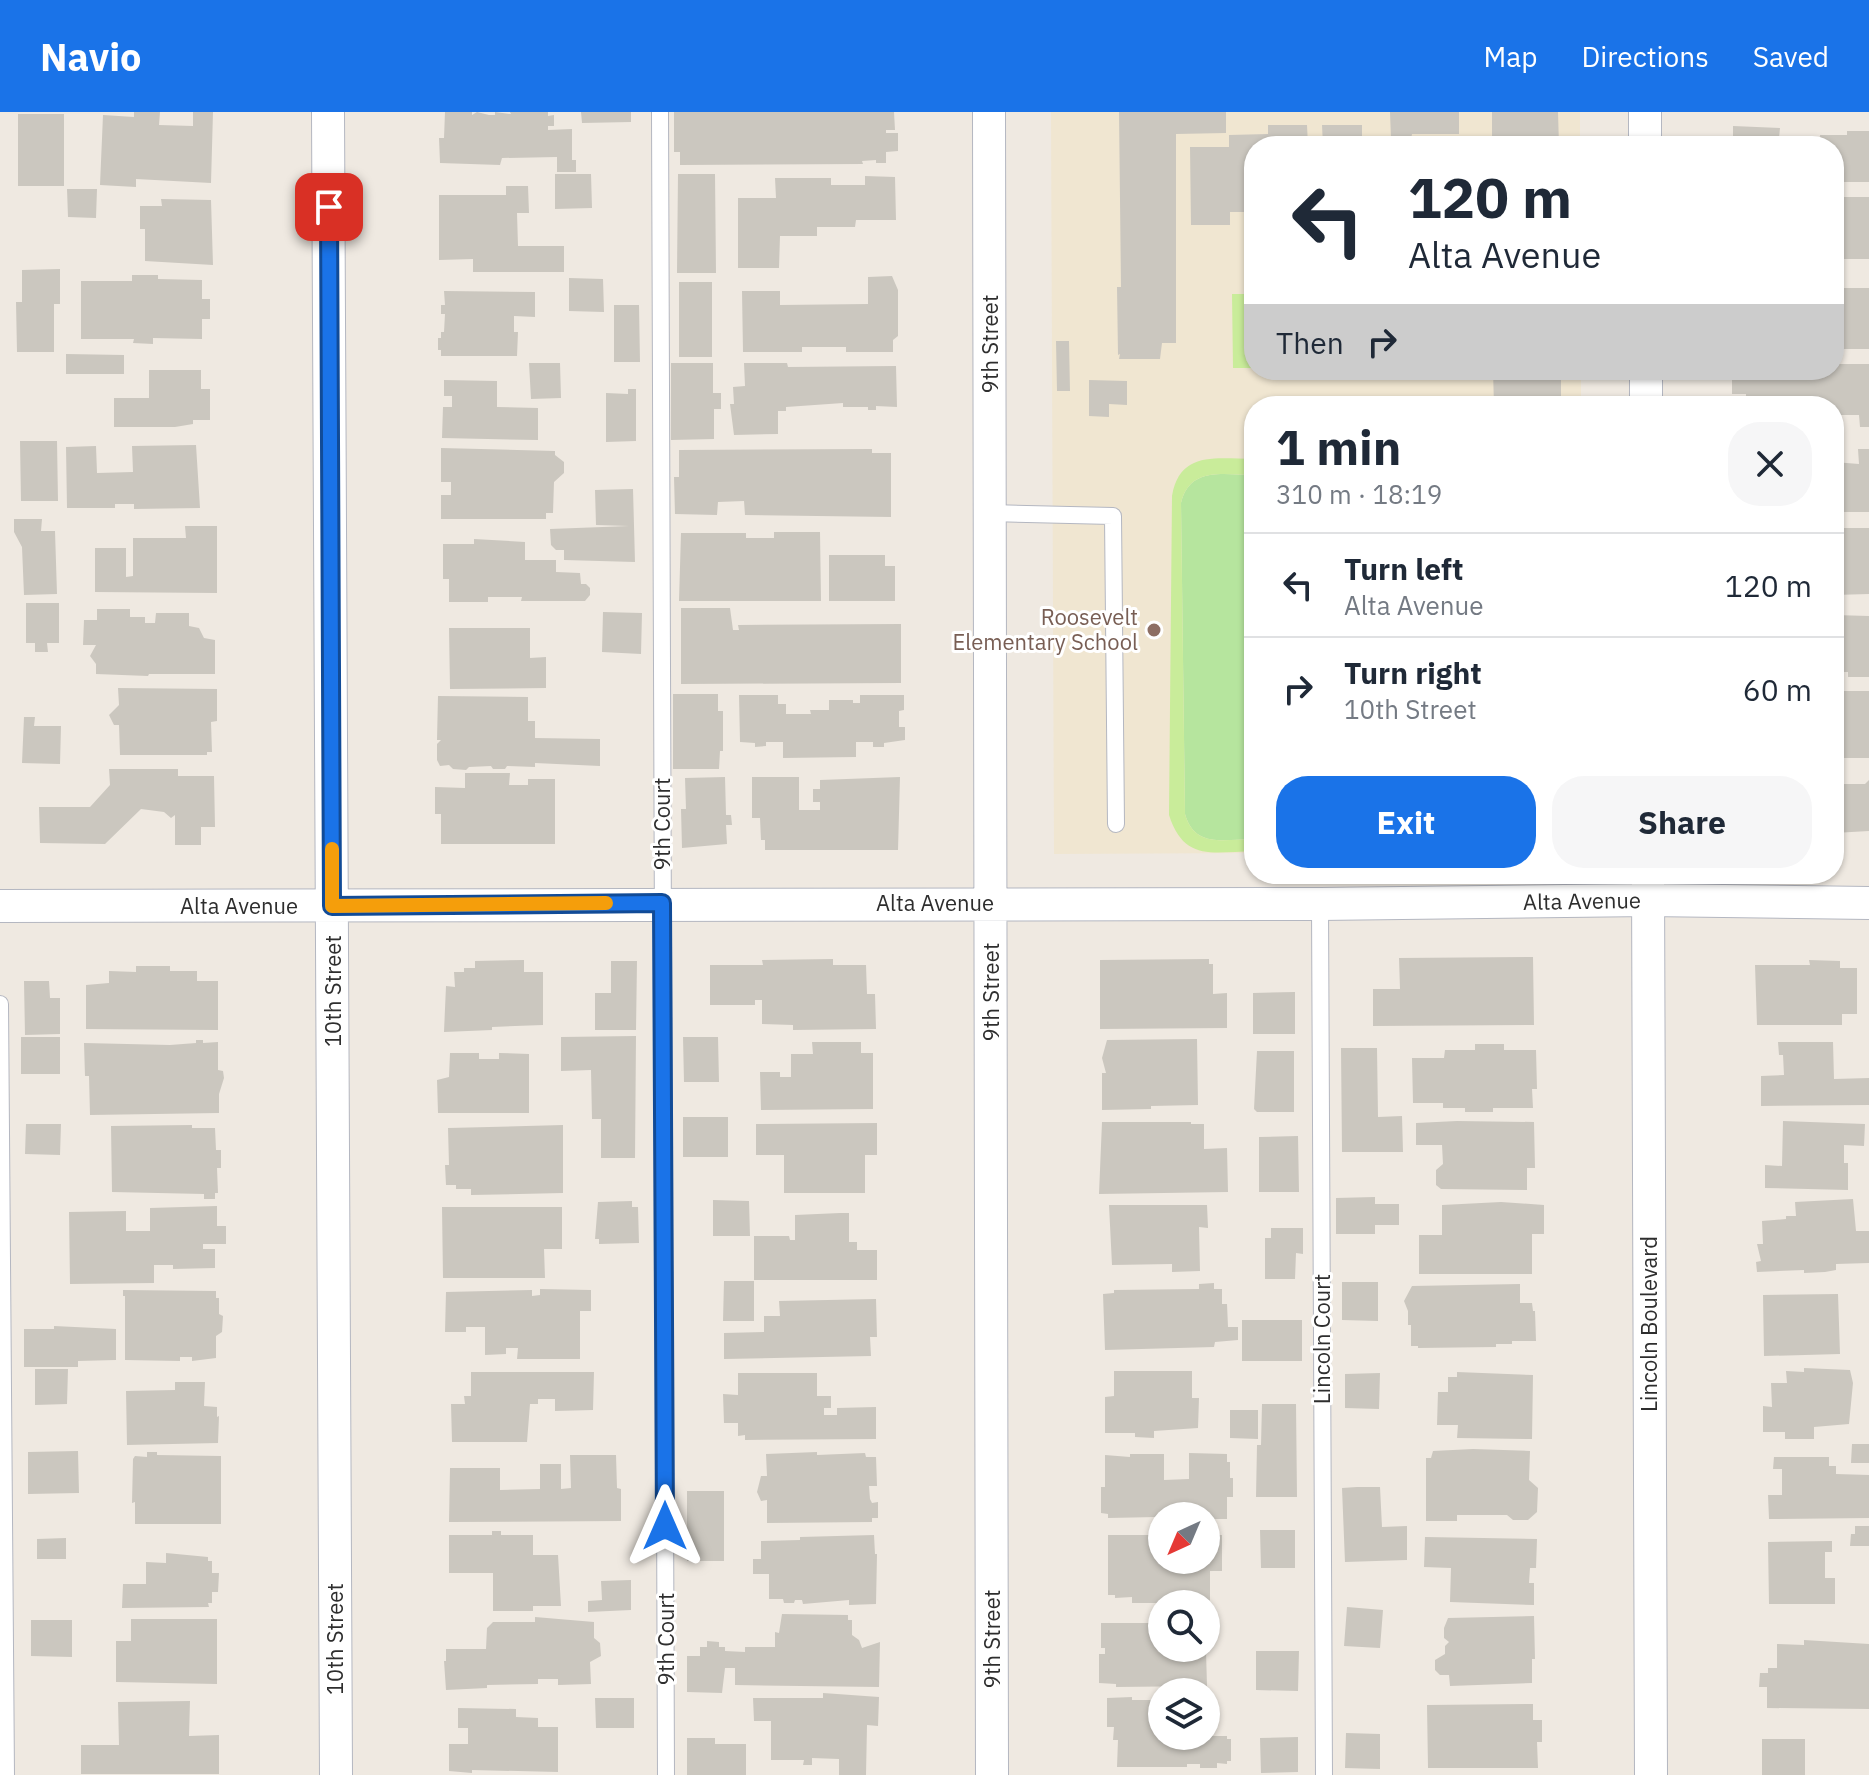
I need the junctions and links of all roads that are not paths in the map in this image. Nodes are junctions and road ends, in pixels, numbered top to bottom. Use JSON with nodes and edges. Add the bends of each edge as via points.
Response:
{"nodes":[{"id":1,"x":328,"y":112,"type":"edge"},
{"id":2,"x":660,"y":112,"type":"edge"},
{"id":3,"x":989,"y":112,"type":"edge"},
{"id":4,"x":1645,"y":112,"type":"edge"},
{"id":5,"x":1645,"y":136,"type":"edge"},
{"id":6,"x":990,"y":513,"type":"junction"},
{"id":7,"x":1116,"y":824,"type":"dead end"},
{"id":8,"x":1648,"y":887,"type":"edge"},
{"id":9,"x":662,"y":903,"type":"junction"},
{"id":10,"x":990,"y":903,"type":"junction"},
{"id":11,"x":1869,"y":903,"type":"edge"},
{"id":12,"x":1320,"y":904,"type":"junction"},
{"id":13,"x":0,"y":906,"type":"edge"},
{"id":14,"x":332,"y":906,"type":"junction"},
{"id":15,"x":0,"y":1004,"type":"edge"},
{"id":16,"x":6,"y":1775,"type":"edge"},
{"id":17,"x":336,"y":1775,"type":"edge"},
{"id":18,"x":666,"y":1775,"type":"edge"},
{"id":19,"x":992,"y":1775,"type":"edge"},
{"id":20,"x":1324,"y":1775,"type":"edge"},
{"id":21,"x":1651,"y":1775,"type":"edge"}],
"edges":[{"from":1,"to":14,"type":"street","name":"10th Street"},
{"from":2,"to":9,"type":"lane","name":"9th Court"},
{"from":3,"to":6,"type":"street","name":"9th Street"},
{"from":4,"to":5,"type":"street"},
{"from":6,"to":7,"type":"lane","via":[[1113,516]]},
{"from":6,"to":10,"type":"street","name":"9th Street"},
{"from":8,"to":11,"type":"street","name":"Alta Avenue"},
{"from":8,"to":12,"type":"street","name":"Alta Avenue"},
{"from":8,"to":21,"type":"street","name":"Lincoln Boulevard"},
{"from":9,"to":10,"type":"street","name":"Alta Avenue"},
{"from":9,"to":14,"type":"street","name":"Alta Avenue"},
{"from":9,"to":18,"type":"lane","name":"9th Court"},
{"from":10,"to":12,"type":"street","name":"Alta Avenue"},
{"from":10,"to":19,"type":"street","name":"9th Street"},
{"from":12,"to":20,"type":"lane","name":"Lincoln Court"},
{"from":13,"to":14,"type":"street","name":"Alta Avenue"},
{"from":14,"to":17,"type":"street","name":"10th Street"},
{"from":15,"to":16,"type":"lane"}]}
